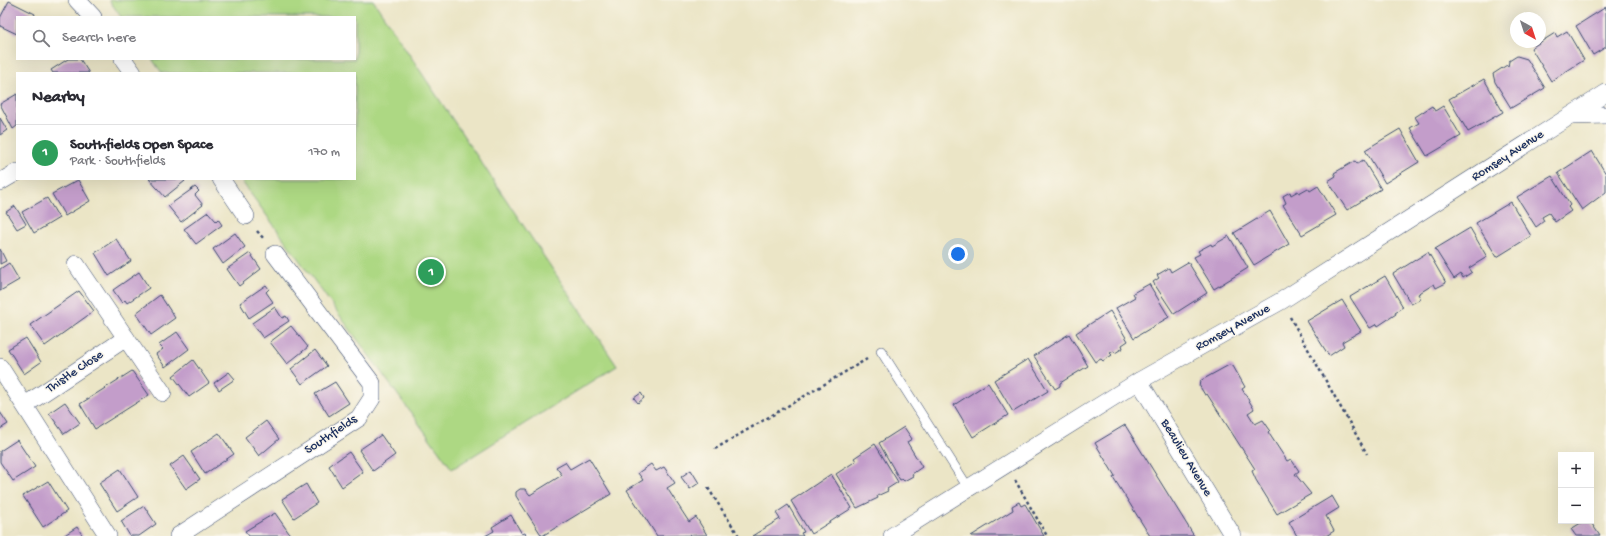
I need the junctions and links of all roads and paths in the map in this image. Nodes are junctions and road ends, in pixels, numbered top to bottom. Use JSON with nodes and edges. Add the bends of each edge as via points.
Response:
{"nodes":[{"id":1,"x":77,"y":0,"type":"edge"},
{"id":2,"x":93,"y":16,"type":"edge"},
{"id":3,"x":124,"y":60,"type":"edge"},
{"id":4,"x":132,"y":72,"type":"edge"},
{"id":5,"x":1606,"y":93,"type":"edge"},
{"id":6,"x":1606,"y":115,"type":"edge"},
{"id":7,"x":1571,"y":116,"type":"junction"},
{"id":8,"x":16,"y":173,"type":"edge"},
{"id":9,"x":222,"y":180,"type":"edge"},
{"id":10,"x":0,"y":182,"type":"edge"},
{"id":11,"x":246,"y":216,"type":"joint"},
{"id":12,"x":275,"y":254,"type":"joint"},
{"id":13,"x":76,"y":264,"type":"dead end"},
{"id":14,"x":1281,"y":301,"type":"junction"},
{"id":15,"x":126,"y":338,"type":"junction"},
{"id":16,"x":881,"y":351,"type":"joint"},
{"id":17,"x":0,"y":367,"type":"edge"},
{"id":18,"x":1139,"y":381,"type":"junction"},
{"id":19,"x":163,"y":393,"type":"dead end"},
{"id":20,"x":25,"y":405,"type":"junction"},
{"id":21,"x":715,"y":449,"type":"dead end"},
{"id":22,"x":1367,"y":454,"type":"dead end"},
{"id":23,"x":1007,"y":465,"type":"junction"},
{"id":24,"x":708,"y":488,"type":"dead end"},
{"id":25,"x":969,"y":489,"type":"junction"},
{"id":26,"x":108,"y":536,"type":"edge"},
{"id":27,"x":178,"y":536,"type":"edge"},
{"id":28,"x":739,"y":536,"type":"edge"},
{"id":29,"x":892,"y":536,"type":"edge"},
{"id":30,"x":1047,"y":536,"type":"edge"},
{"id":31,"x":1233,"y":536,"type":"edge"}],
"edges":[{"from":1,"to":2,"type":"street"},
{"from":3,"to":4,"type":"street"},
{"from":5,"to":7,"type":"street","name":"Romsey Avenue"},
{"from":6,"to":7,"type":"street"},
{"from":7,"to":14,"type":"street","name":"Romsey Avenue"},
{"from":8,"to":10,"type":"street"},
{"from":9,"to":11,"type":"street"},
{"from":11,"to":12,"type":"path"},
{"from":12,"to":27,"type":"street","name":"Southfields","via":[[372,383],[372,398],[359,418]]},
{"from":13,"to":15,"type":"street"},
{"from":14,"to":18,"type":"street","name":"Romsey Avenue"},
{"from":14,"to":22,"type":"path"},
{"from":15,"to":19,"type":"street"},
{"from":15,"to":20,"type":"street","name":"Thistle Close"},
{"from":16,"to":21,"type":"path"},
{"from":16,"to":25,"type":"lane"},
{"from":17,"to":20,"type":"street"},
{"from":18,"to":23,"type":"street","name":"Romsey Avenue"},
{"from":18,"to":31,"type":"street","name":"Beaulieu Avenue"},
{"from":20,"to":26,"type":"street"},
{"from":23,"to":25,"type":"street","name":"Romsey Avenue"},
{"from":23,"to":30,"type":"path"},
{"from":24,"to":28,"type":"path"},
{"from":25,"to":29,"type":"street","name":"Romsey Avenue"}]}
